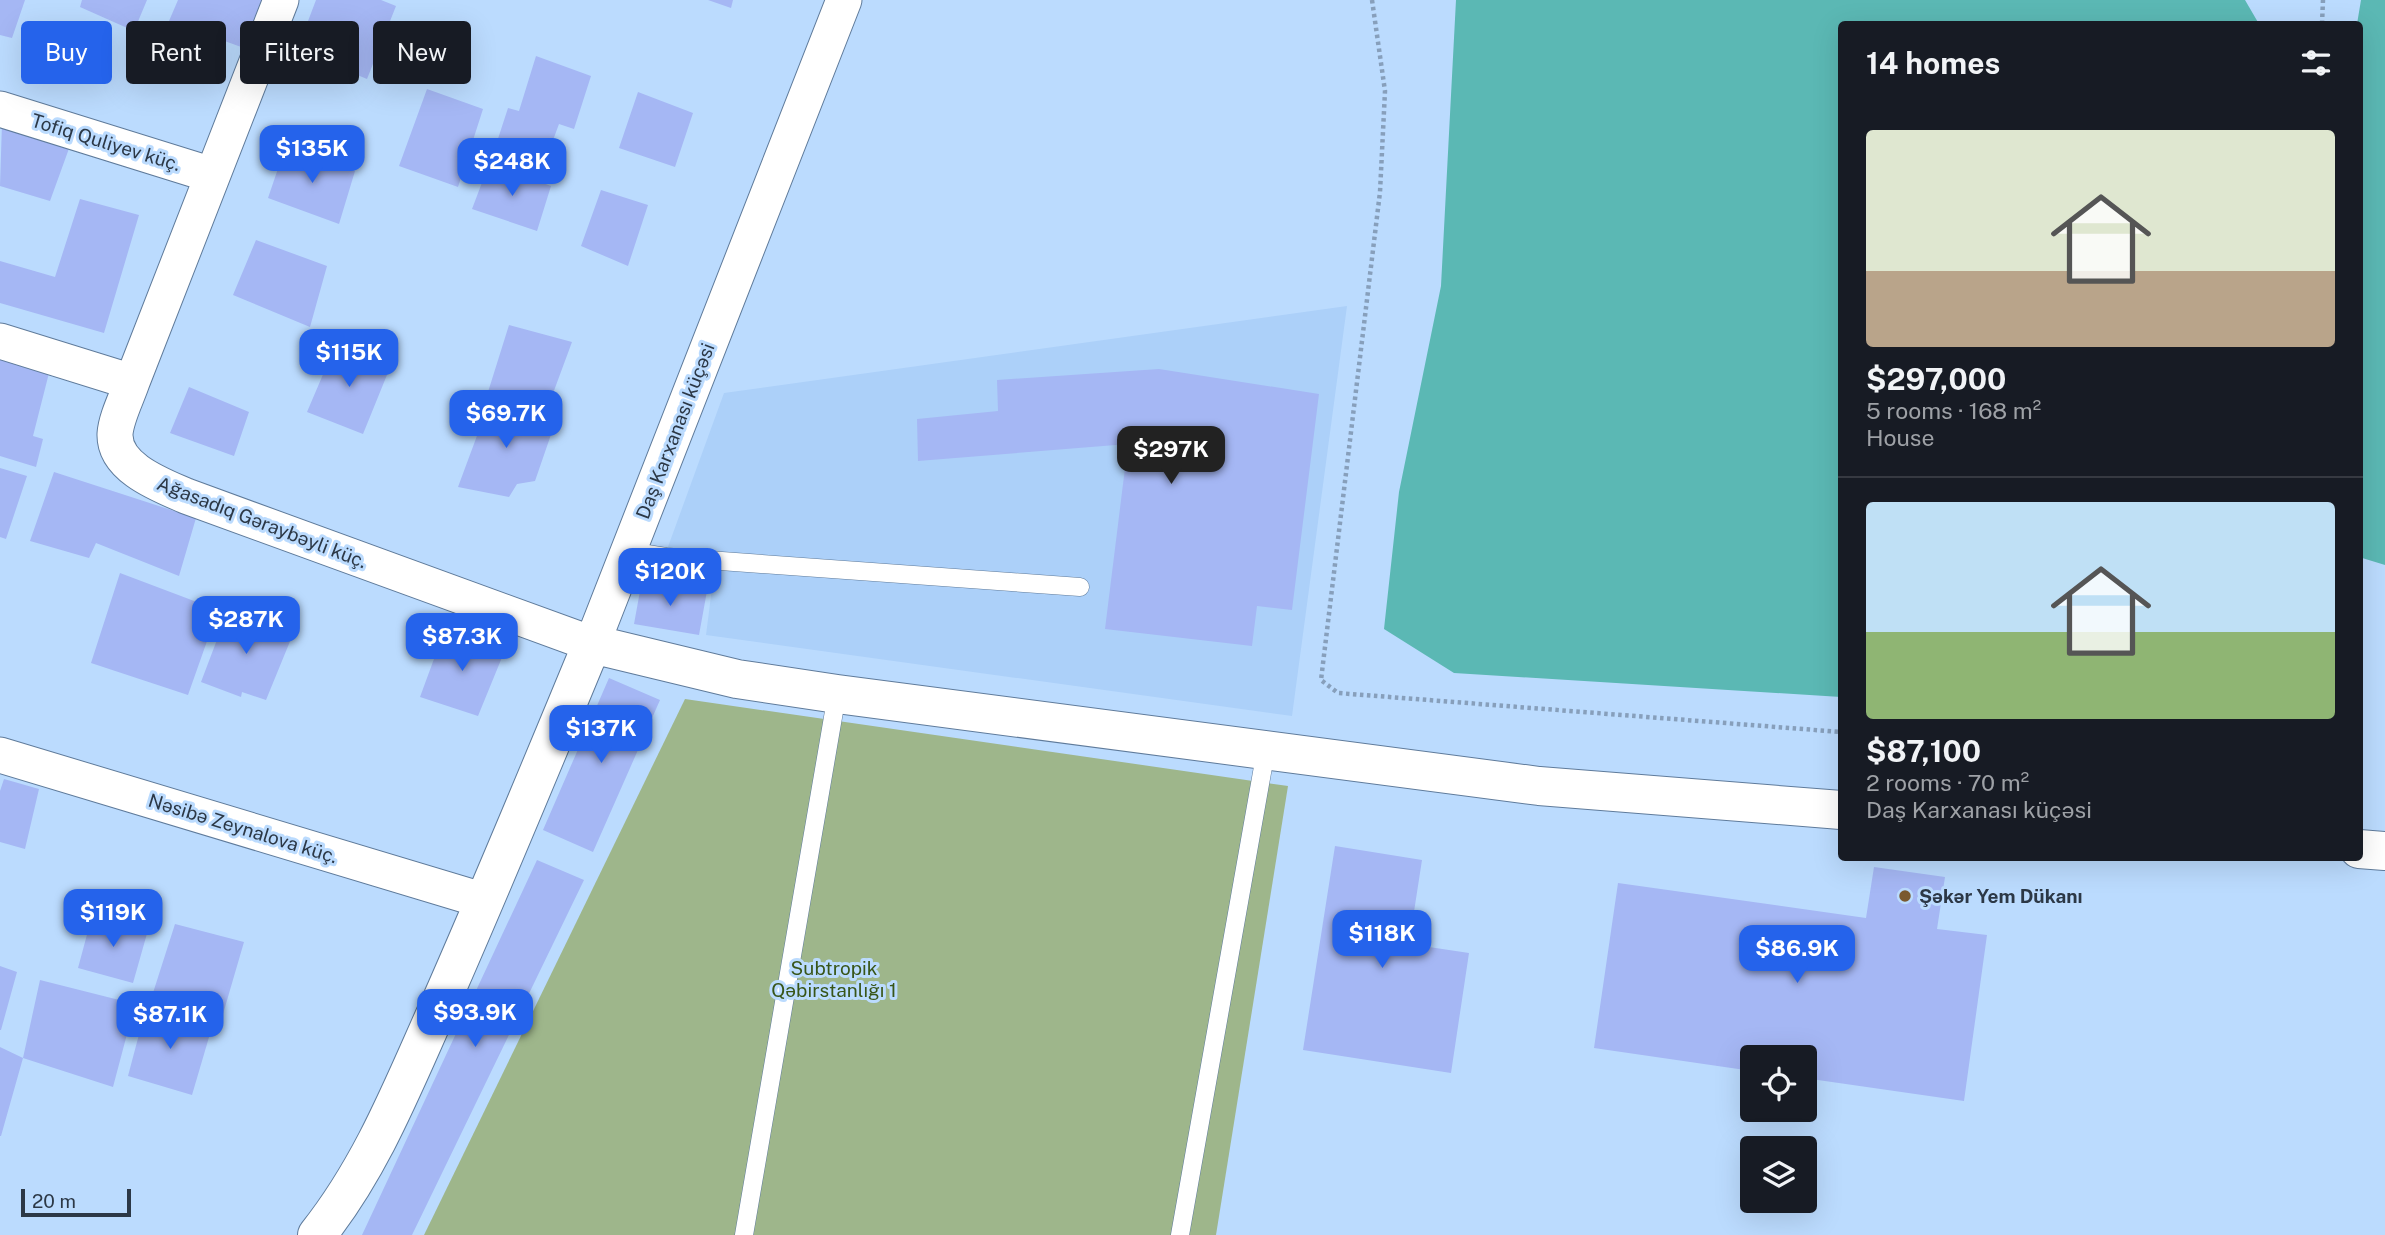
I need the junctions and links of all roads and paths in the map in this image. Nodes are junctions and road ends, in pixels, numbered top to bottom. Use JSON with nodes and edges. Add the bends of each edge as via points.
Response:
{"nodes":[{"id":1,"x":281,"y":0,"type":"edge"},
{"id":2,"x":844,"y":0,"type":"edge"},
{"id":3,"x":1372,"y":0,"type":"edge"},
{"id":4,"x":2323,"y":0,"type":"edge"},
{"id":5,"x":2322,"y":21,"type":"edge"},
{"id":6,"x":0,"y":109,"type":"edge"},
{"id":7,"x":212,"y":175,"type":"junction"},
{"id":8,"x":0,"y":341,"type":"edge"},
{"id":9,"x":132,"y":382,"type":"junction"},
{"id":10,"x":628,"y":551,"type":"junction"},
{"id":11,"x":1080,"y":587,"type":"dead end"},
{"id":12,"x":592,"y":644,"type":"junction"},
{"id":13,"x":838,"y":694,"type":"junction"},
{"id":14,"x":1838,"y":732,"type":"edge"},
{"id":15,"x":1266,"y":750,"type":"junction"},
{"id":16,"x":0,"y":755,"type":"edge"},
{"id":17,"x":1838,"y":810,"type":"edge"},
{"id":18,"x":2363,"y":849,"type":"edge"},
{"id":19,"x":2385,"y":851,"type":"edge"},
{"id":20,"x":485,"y":901,"type":"junction"},
{"id":21,"x":317,"y":1235,"type":"edge"},
{"id":22,"x":744,"y":1235,"type":"edge"},
{"id":23,"x":1181,"y":1235,"type":"edge"}],
"edges":[{"from":1,"to":7,"type":"street","name":"Ağasadıq Gəraybəyli küç."},
{"from":2,"to":10,"type":"street","name":"Daş Karxanası küçəsi"},
{"from":3,"to":14,"type":"path","via":[[1385,91],[1380,191],[1321,680],[1338,693]]},
{"from":4,"to":5,"type":"path"},
{"from":6,"to":7,"type":"street","name":"Tofiq Quliyev küç."},
{"from":7,"to":9,"type":"street","name":"Ağasadıq Gəraybəyli küç."},
{"from":8,"to":9,"type":"street"},
{"from":9,"to":12,"type":"street","name":"Ağasadıq Gəraybəyli küç.","via":[[115,435],[123,459],[148,479]]},
{"from":10,"to":11,"type":"lane"},
{"from":10,"to":12,"type":"street","name":"Daş Karxanası küçəsi"},
{"from":12,"to":13,"type":"street","via":[[737,679]]},
{"from":12,"to":20,"type":"street","name":"Daş Karxanası küçəsi"},
{"from":13,"to":15,"type":"street"},
{"from":13,"to":22,"type":"lane"},
{"from":15,"to":17,"type":"street","via":[[1539,786]]},
{"from":15,"to":23,"type":"lane"},
{"from":16,"to":20,"type":"street","name":"Nəsibə Zeynalova küç."},
{"from":18,"to":19,"type":"street"},
{"from":20,"to":21,"type":"street","name":"Daş Karxanası küçəsi","via":[[377,1143],[346,1199]]}]}
